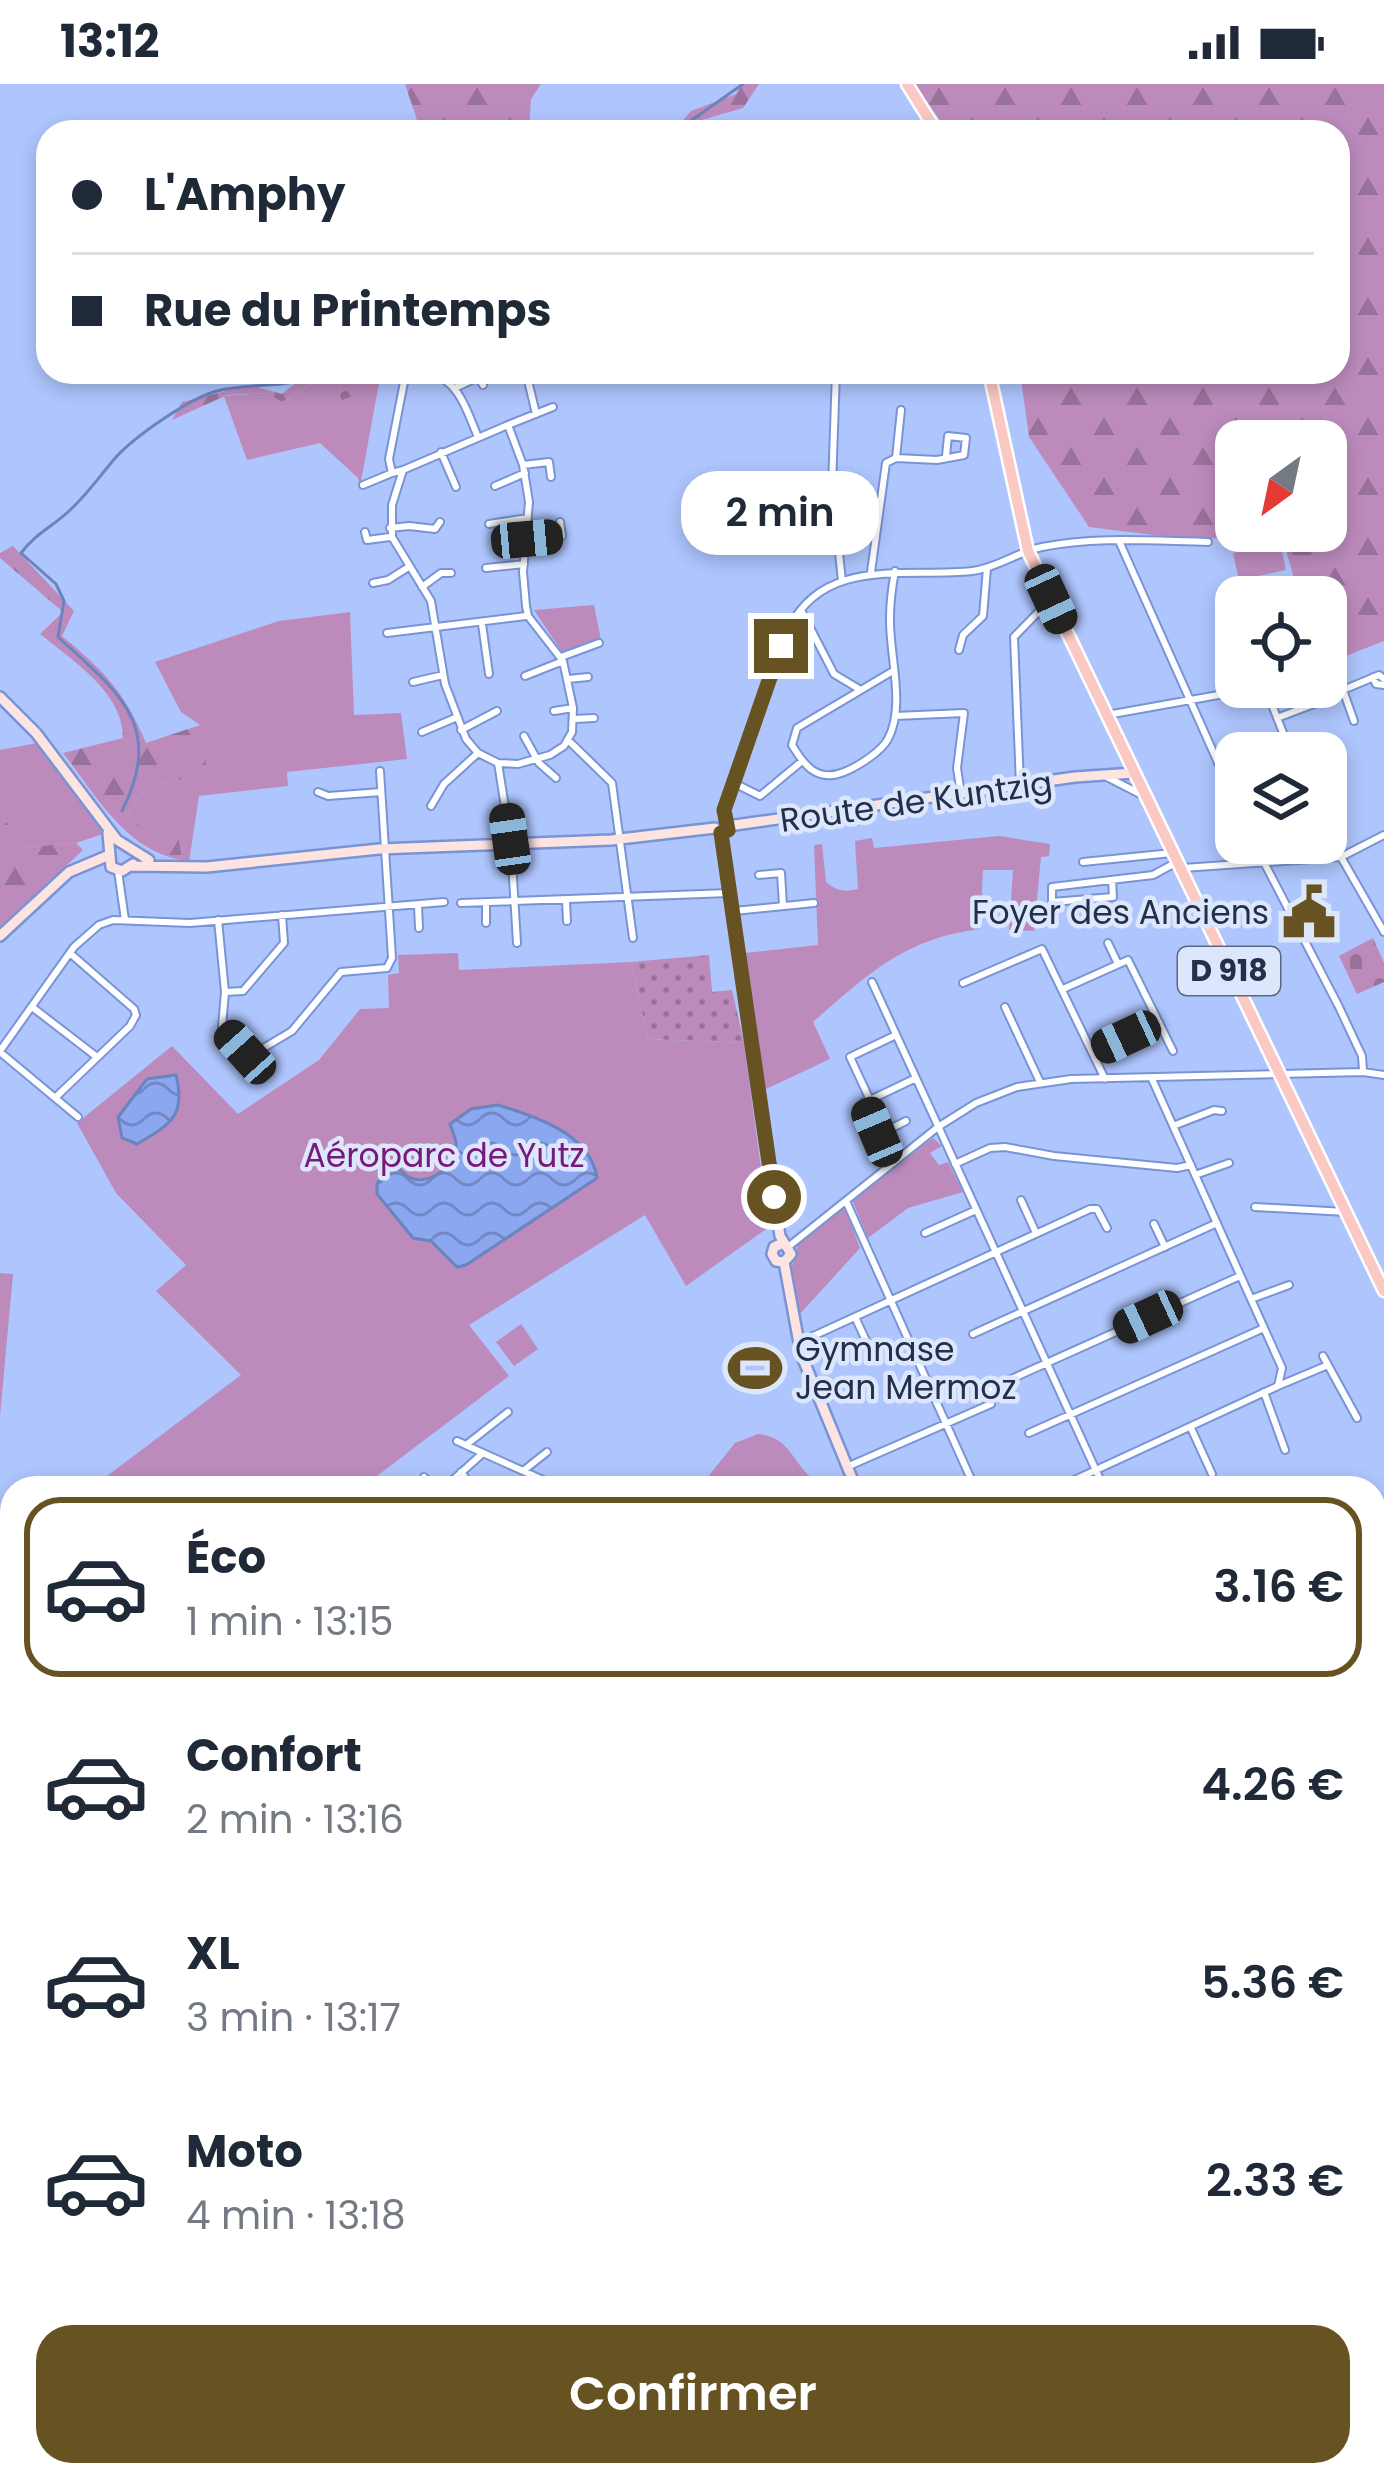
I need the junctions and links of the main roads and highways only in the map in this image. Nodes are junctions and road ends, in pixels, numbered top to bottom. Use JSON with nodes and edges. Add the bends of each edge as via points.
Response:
{"nodes":[{"id":1,"x":907,"y":84,"type":"edge"},
{"id":2,"x":930,"y":120,"type":"edge"},
{"id":3,"x":992,"y":384,"type":"edge"},
{"id":4,"x":1384,"y":1291,"type":"edge"}],
"edges":[{"from":1,"to":2,"type":"main road"},
{"from":3,"to":4,"type":"main road","number":"D 918","via":[[1028,550]]}]}
